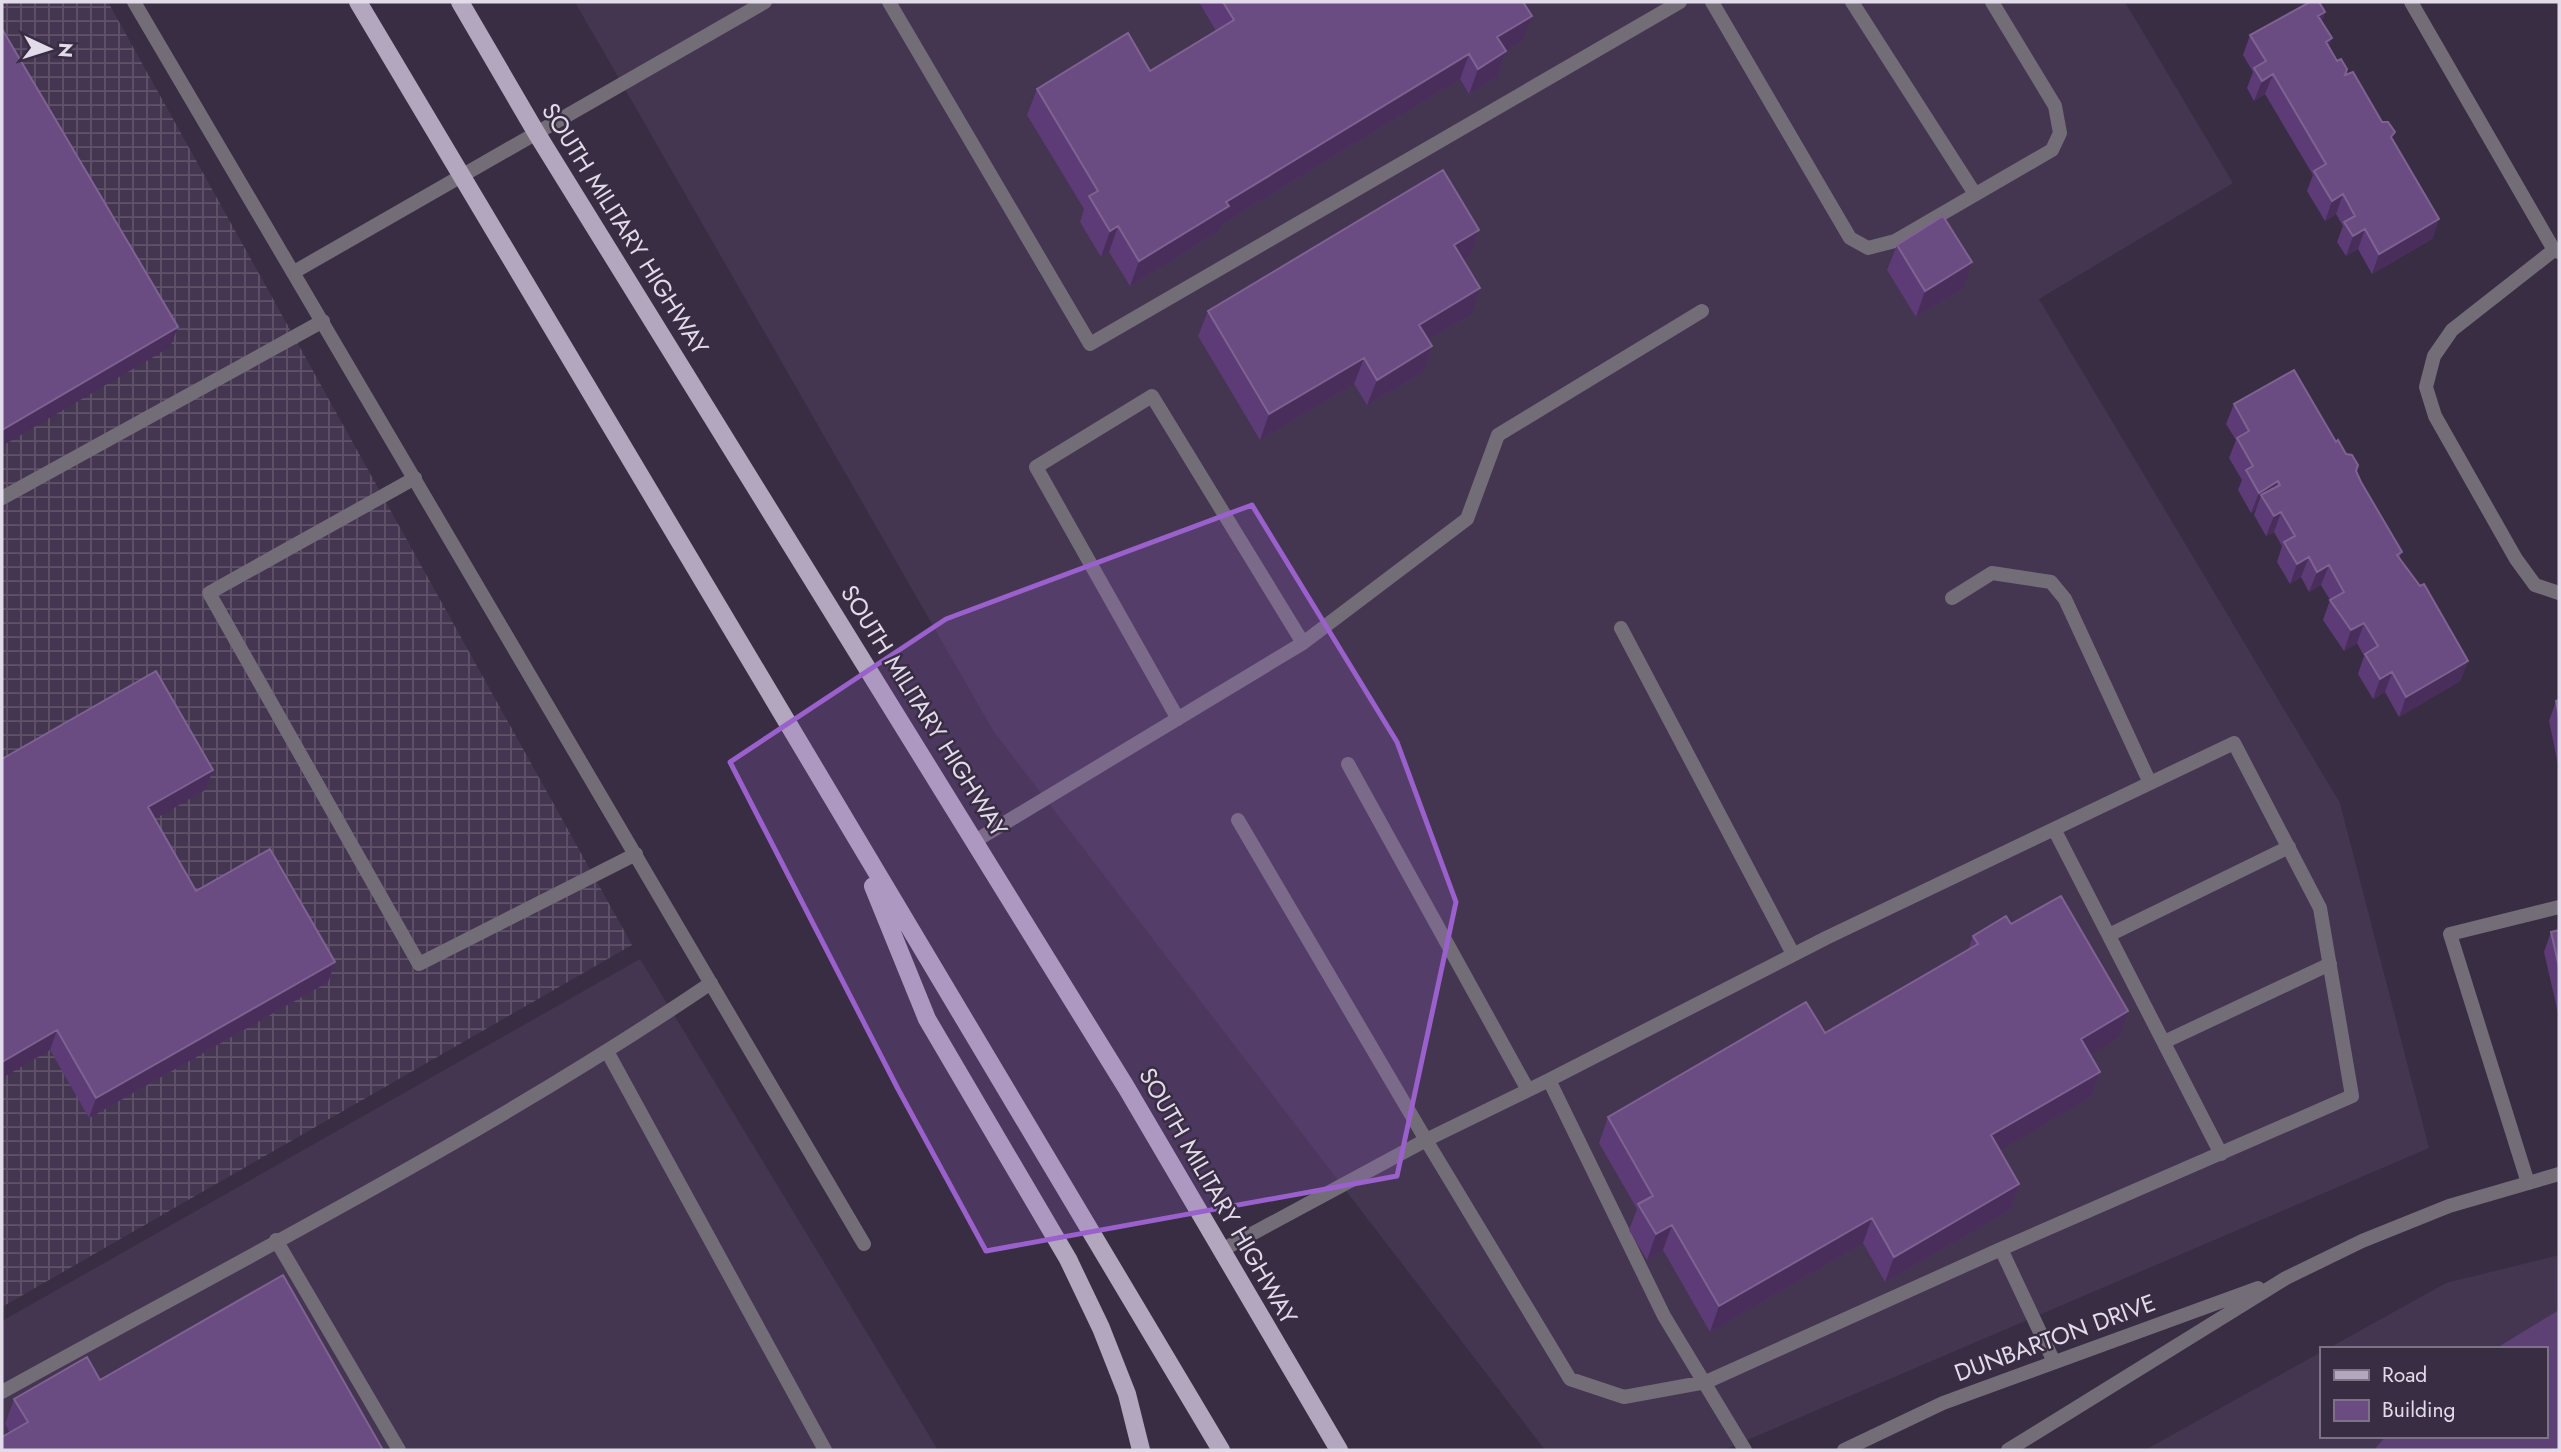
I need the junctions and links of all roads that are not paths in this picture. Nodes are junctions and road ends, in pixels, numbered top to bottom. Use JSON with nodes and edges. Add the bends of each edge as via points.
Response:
{"nodes":[{"id":1,"x":134,"y":2,"type":"edge"},
{"id":2,"x":358,"y":2,"type":"edge"},
{"id":3,"x":460,"y":2,"type":"edge"},
{"id":4,"x":888,"y":2,"type":"edge"},
{"id":5,"x":1680,"y":2,"type":"edge"},
{"id":6,"x":1712,"y":2,"type":"edge"},
{"id":7,"x":1852,"y":2,"type":"edge"},
{"id":8,"x":1992,"y":2,"type":"edge"},
{"id":9,"x":2411,"y":2,"type":"edge"},
{"id":10,"x":759,"y":3,"type":"edge"},
{"id":11,"x":537,"y":134,"type":"junction"},
{"id":12,"x":462,"y":177,"type":"junction"},
{"id":13,"x":1975,"y":194,"type":"junction"},
{"id":14,"x":2557,"y":251,"type":"edge"},
{"id":15,"x":294,"y":272,"type":"junction"},
{"id":16,"x":1702,"y":311,"type":"dead end"},
{"id":17,"x":323,"y":321,"type":"junction"},
{"id":18,"x":415,"y":478,"type":"junction"},
{"id":19,"x":2,"y":498,"type":"edge"},
{"id":20,"x":2559,"y":593,"type":"edge"},
{"id":21,"x":1952,"y":598,"type":"dead end"},
{"id":22,"x":1621,"y":628,"type":"dead end"},
{"id":23,"x":1303,"y":643,"type":"junction"},
{"id":24,"x":1178,"y":719,"type":"junction"},
{"id":25,"x":1348,"y":765,"type":"dead end"},
{"id":26,"x":2150,"y":783,"type":"junction"},
{"id":27,"x":1238,"y":820,"type":"dead end"},
{"id":28,"x":2054,"y":828,"type":"junction"},
{"id":29,"x":851,"y":831,"type":"junction"},
{"id":30,"x":975,"y":841,"type":"junction"},
{"id":31,"x":2289,"y":847,"type":"junction"},
{"id":32,"x":636,"y":854,"type":"junction"},
{"id":33,"x":2559,"y":906,"type":"edge"},
{"id":34,"x":2109,"y":936,"type":"junction"},
{"id":35,"x":1793,"y":954,"type":"junction"},
{"id":36,"x":2330,"y":964,"type":"junction"},
{"id":37,"x":711,"y":983,"type":"junction"},
{"id":38,"x":2164,"y":1042,"type":"junction"},
{"id":39,"x":608,"y":1053,"type":"junction"},
{"id":40,"x":1549,"y":1080,"type":"junction"},
{"id":41,"x":1528,"y":1090,"type":"junction"},
{"id":42,"x":1426,"y":1140,"type":"junction"},
{"id":43,"x":2221,"y":1154,"type":"junction"},
{"id":44,"x":2559,"y":1174,"type":"edge"},
{"id":45,"x":2528,"y":1183,"type":"junction"},
{"id":46,"x":276,"y":1240,"type":"junction"},
{"id":47,"x":864,"y":1244,"type":"dead end"},
{"id":48,"x":2001,"y":1249,"type":"junction"},
{"id":49,"x":1222,"y":1250,"type":"junction"},
{"id":50,"x":2286,"y":1278,"type":"junction"},
{"id":51,"x":2054,"y":1362,"type":"junction"},
{"id":52,"x":1706,"y":1382,"type":"junction"},
{"id":53,"x":2,"y":1392,"type":"edge"},
{"id":54,"x":399,"y":1450,"type":"edge"},
{"id":55,"x":825,"y":1450,"type":"edge"},
{"id":56,"x":1142,"y":1450,"type":"edge"},
{"id":57,"x":1221,"y":1450,"type":"edge"},
{"id":58,"x":1339,"y":1450,"type":"edge"},
{"id":59,"x":1745,"y":1450,"type":"edge"},
{"id":60,"x":1844,"y":1450,"type":"edge"},
{"id":61,"x":2008,"y":1450,"type":"edge"}],
"edges":[{"from":1,"to":15,"type":"street"},
{"from":2,"to":12,"type":"main road"},
{"from":3,"to":11,"type":"main road","name":"SOUTH MILITARY HIGHWAY"},
{"from":4,"to":5,"type":"street","via":[[1090,344]]},
{"from":6,"to":13,"type":"street","via":[[1857,244],[1868,248],[1895,242]]},
{"from":7,"to":13,"type":"street"},
{"from":8,"to":13,"type":"street","via":[[2055,106],[2060,133],[2052,150]]},
{"from":9,"to":14,"type":"street"},
{"from":10,"to":11,"type":"street"},
{"from":11,"to":12,"type":"street"},
{"from":11,"to":30,"type":"main road","name":"SOUTH MILITARY HIGHWAY"},
{"from":12,"to":15,"type":"street"},
{"from":12,"to":29,"type":"main road"},
{"from":14,"to":20,"type":"street","via":[[2452,330],[2434,356],[2426,387],[2435,416],[2516,559],[2535,584]]},
{"from":15,"to":17,"type":"street"},
{"from":16,"to":23,"type":"street","via":[[1498,435],[1467,519]]},
{"from":17,"to":18,"type":"street"},
{"from":17,"to":19,"type":"street"},
{"from":18,"to":32,"type":"street"},
{"from":18,"to":32,"type":"street","via":[[209,593],[419,964]]},
{"from":21,"to":26,"type":"street","via":[[1992,573],[2051,582],[2065,599]]},
{"from":22,"to":35,"type":"street"},
{"from":23,"to":24,"type":"street"},
{"from":23,"to":24,"type":"street","via":[[1152,396],[1036,467]]},
{"from":24,"to":30,"type":"street"},
{"from":25,"to":41,"type":"street"},
{"from":26,"to":28,"type":"street"},
{"from":26,"to":31,"type":"street","via":[[2234,743]]},
{"from":27,"to":42,"type":"street"},
{"from":28,"to":34,"type":"street"},
{"from":28,"to":35,"type":"street"},
{"from":29,"to":56,"type":"main road","via":[[927,1019],[1062,1248],[1101,1328],[1127,1394]]},
{"from":29,"to":57,"type":"main road"},
{"from":30,"to":49,"type":"main road","name":"SOUTH MILITARY HIGHWAY"},
{"from":31,"to":34,"type":"street"},
{"from":31,"to":36,"type":"street","via":[[2320,908]]},
{"from":32,"to":37,"type":"street"},
{"from":33,"to":45,"type":"street","via":[[2450,934]]},
{"from":34,"to":38,"type":"street"},
{"from":35,"to":40,"type":"street"},
{"from":36,"to":38,"type":"street"},
{"from":36,"to":43,"type":"street","via":[[2352,1097]]},
{"from":37,"to":39,"type":"street"},
{"from":37,"to":47,"type":"street"},
{"from":38,"to":43,"type":"street"},
{"from":39,"to":46,"type":"street"},
{"from":39,"to":55,"type":"street"},
{"from":40,"to":41,"type":"street"},
{"from":40,"to":52,"type":"street","via":[[1664,1316]]},
{"from":41,"to":42,"type":"street"},
{"from":42,"to":49,"type":"street"},
{"from":42,"to":52,"type":"street","via":[[1570,1379],[1624,1397]]},
{"from":43,"to":48,"type":"street"},
{"from":44,"to":45,"type":"street","name":"DUNBARTON DRIVE"},
{"from":45,"to":50,"type":"street","name":"DUNBARTON DRIVE","via":[[2424,1216]]},
{"from":46,"to":53,"type":"street"},
{"from":46,"to":54,"type":"street"},
{"from":48,"to":51,"type":"street"},
{"from":48,"to":52,"type":"street"},
{"from":49,"to":58,"type":"main road","name":"SOUTH MILITARY HIGHWAY"},
{"from":50,"to":51,"type":"street","name":"DUNBARTON DRIVE"},
{"from":50,"to":61,"type":"street","name":"DUNBARTON DRIVE"},
{"from":51,"to":60,"type":"street","name":"DUNBARTON DRIVE","via":[[1943,1403]]},
{"from":52,"to":59,"type":"street"}]}
